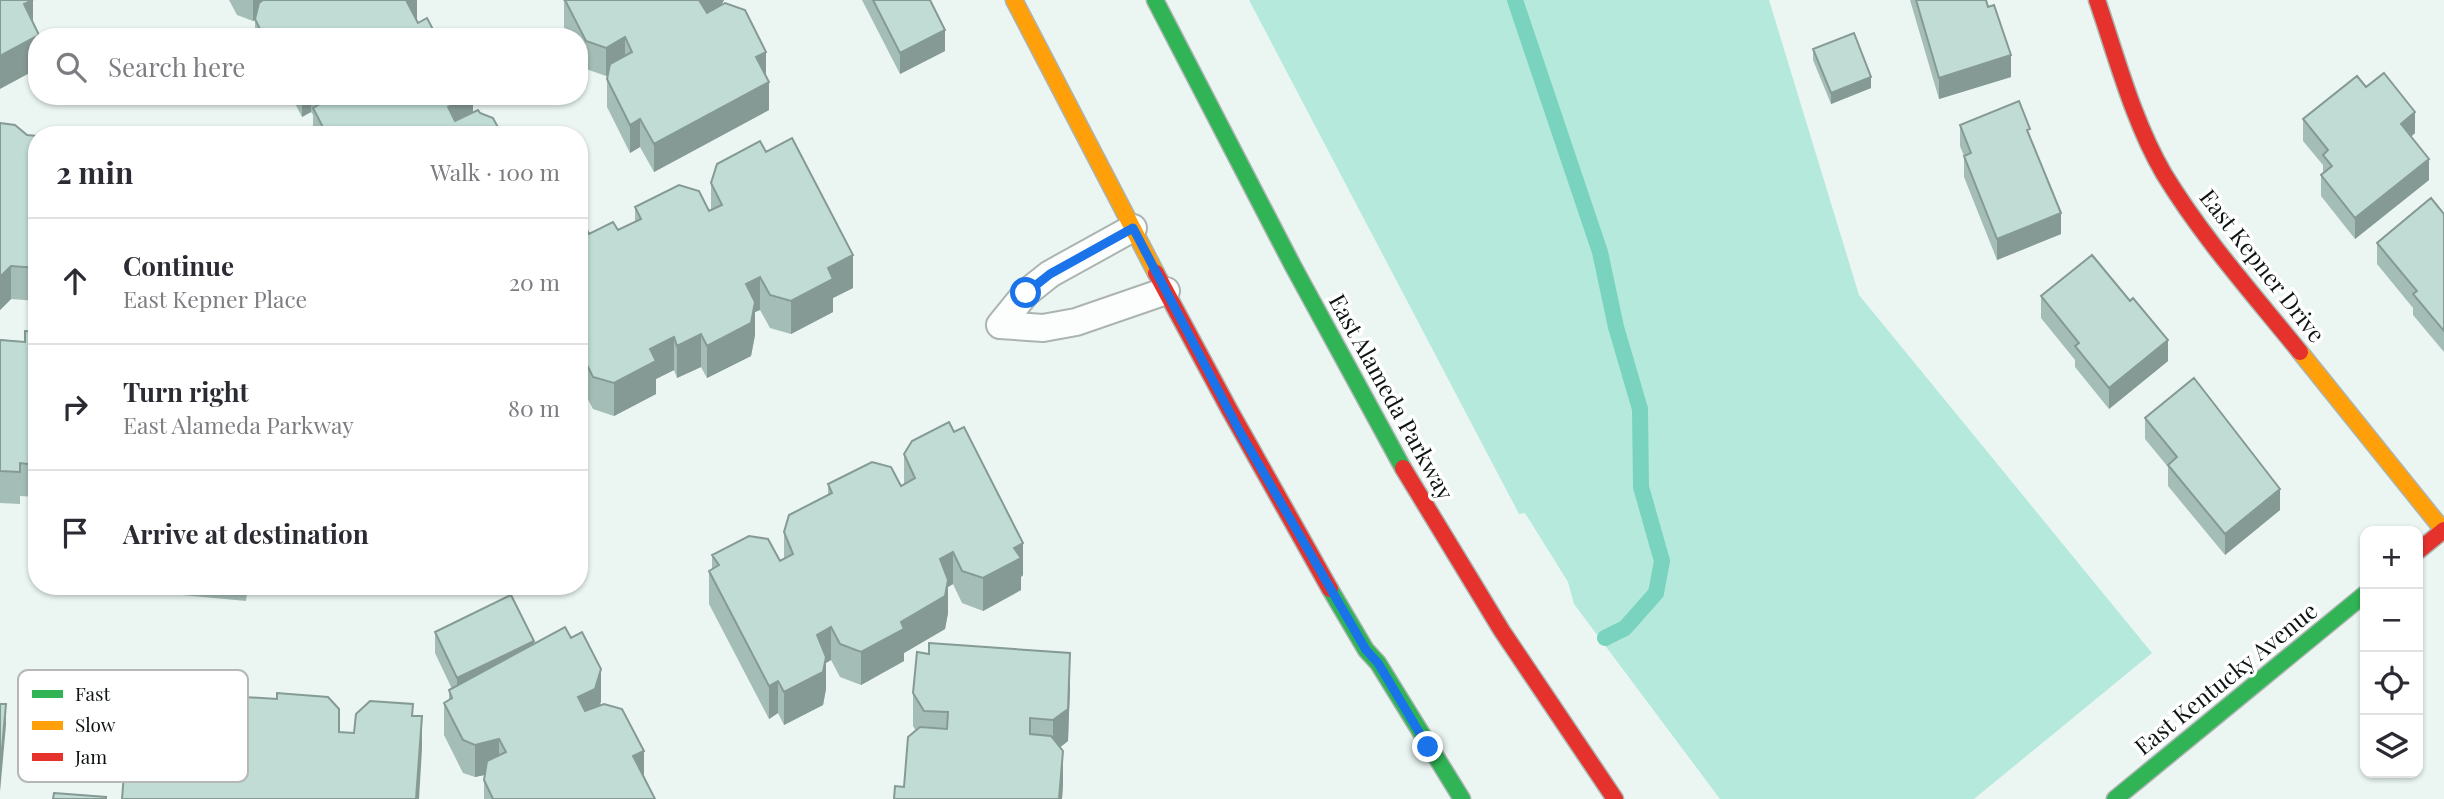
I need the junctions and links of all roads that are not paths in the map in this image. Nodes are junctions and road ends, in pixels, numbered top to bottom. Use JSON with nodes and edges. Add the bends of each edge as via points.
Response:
{"nodes":[{"id":1,"x":1014,"y":0,"type":"edge"},
{"id":2,"x":1155,"y":0,"type":"edge"},
{"id":3,"x":2096,"y":0,"type":"edge"},
{"id":4,"x":1133,"y":228,"type":"junction"},
{"id":5,"x":1166,"y":291,"type":"junction"},
{"id":6,"x":2444,"y":530,"type":"edge"},
{"id":7,"x":2423,"y":547,"type":"edge"},
{"id":8,"x":2360,"y":598,"type":"edge"},
{"id":9,"x":1462,"y":799,"type":"edge"},
{"id":10,"x":1615,"y":799,"type":"edge"},
{"id":11,"x":2115,"y":799,"type":"edge"}],
"edges":[{"from":1,"to":4,"type":"main road"},
{"from":2,"to":10,"type":"main road","name":"East Alameda Parkway","via":[[1335,345],[1438,529],[1506,640]]},
{"from":3,"to":6,"type":"main road","name":"East Kepner Drive","via":[[2140,125],[2164,173],[2208,238]]},
{"from":4,"to":5,"type":"main road"},
{"from":4,"to":5,"type":"lane","via":[[1050,274],[1026,293],[1000,326],[1043,328],[1076,322]]},
{"from":5,"to":9,"type":"main road","via":[[1288,518]]},
{"from":6,"to":7,"type":"main road"},
{"from":8,"to":11,"type":"main road","name":"East Kentucky Avenue"}]}
